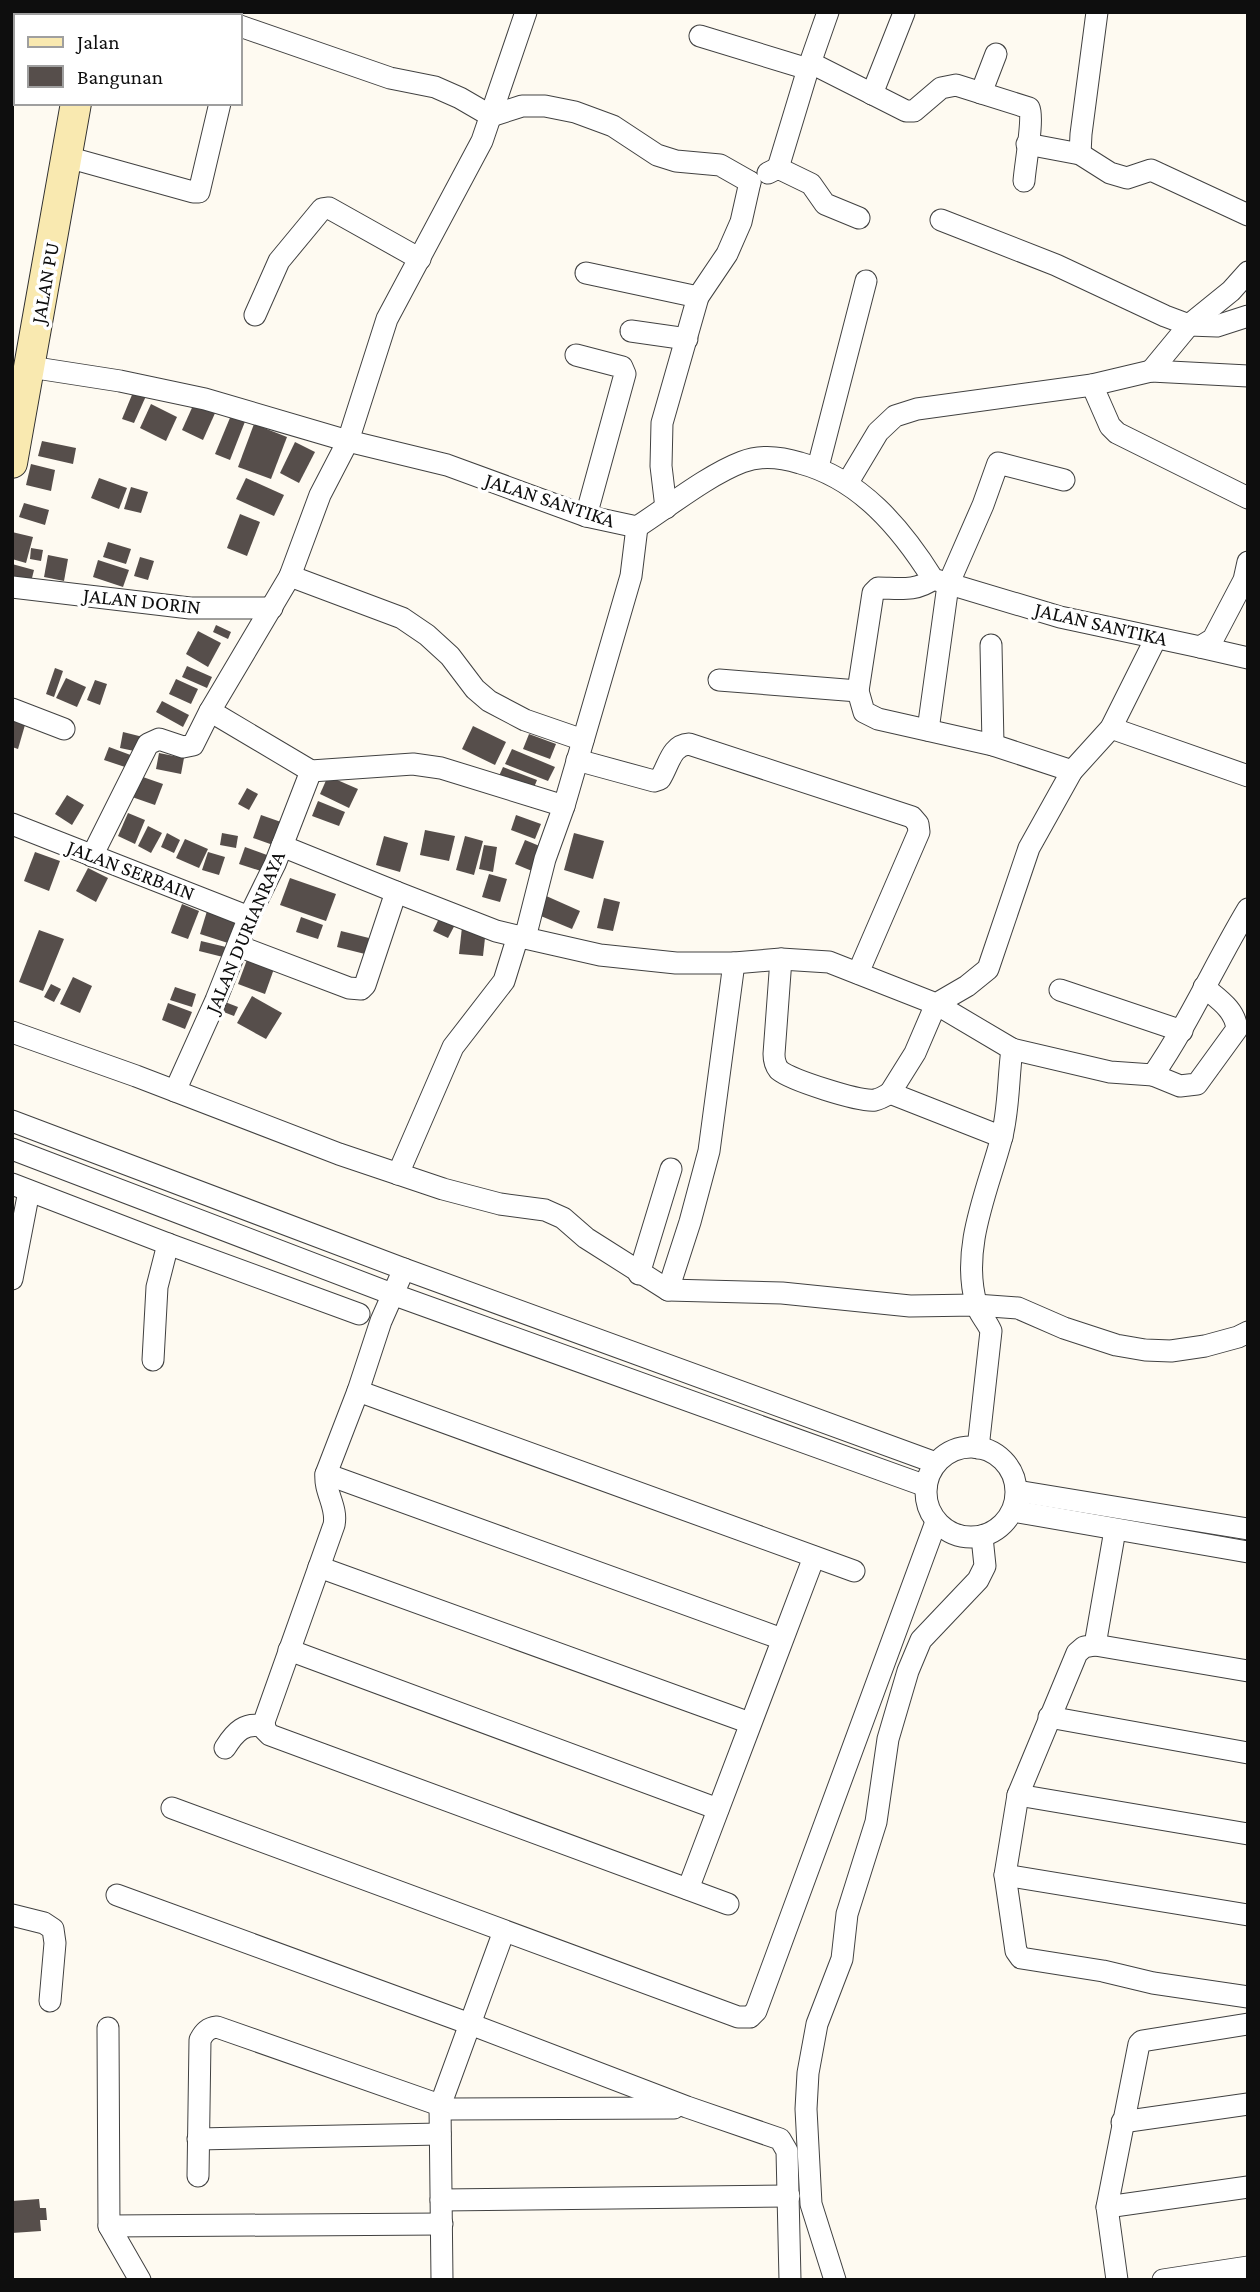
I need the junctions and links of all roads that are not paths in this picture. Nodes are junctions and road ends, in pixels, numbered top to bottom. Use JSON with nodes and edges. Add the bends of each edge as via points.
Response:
{"nodes":[{"id":1,"x":526,"y":12,"type":"edge"},
{"id":2,"x":828,"y":12,"type":"edge"},
{"id":3,"x":1097,"y":12,"type":"edge"},
{"id":4,"x":904,"y":13,"type":"edge"},
{"id":5,"x":242,"y":30,"type":"edge"},
{"id":6,"x":699,"y":36,"type":"dead end"},
{"id":7,"x":996,"y":54,"type":"dead end"},
{"id":8,"x":809,"y":66,"type":"junction"},
{"id":9,"x":981,"y":93,"type":"junction"},
{"id":10,"x":872,"y":94,"type":"junction"},
{"id":11,"x":76,"y":105,"type":"edge"},
{"id":12,"x":220,"y":105,"type":"edge"},
{"id":13,"x":491,"y":116,"type":"junction"},
{"id":14,"x":1027,"y":144,"type":"junction"},
{"id":15,"x":1080,"y":155,"type":"junction"},
{"id":16,"x":67,"y":157,"type":"junction"},
{"id":17,"x":778,"y":168,"type":"junction"},
{"id":18,"x":1024,"y":181,"type":"dead end"},
{"id":19,"x":750,"y":182,"type":"junction"},
{"id":20,"x":1248,"y":215,"type":"edge"},
{"id":21,"x":859,"y":218,"type":"dead end"},
{"id":22,"x":942,"y":220,"type":"dead end"},
{"id":23,"x":420,"y":259,"type":"junction"},
{"id":24,"x":1248,"y":272,"type":"edge"},
{"id":25,"x":586,"y":273,"type":"dead end"},
{"id":26,"x":866,"y":281,"type":"dead end"},
{"id":27,"x":698,"y":297,"type":"junction"},
{"id":28,"x":255,"y":315,"type":"dead end"},
{"id":29,"x":1248,"y":316,"type":"edge"},
{"id":30,"x":1189,"y":325,"type":"junction"},
{"id":31,"x":631,"y":331,"type":"dead end"},
{"id":32,"x":687,"y":339,"type":"junction"},
{"id":33,"x":576,"y":355,"type":"dead end"},
{"id":34,"x":30,"y":367,"type":"junction"},
{"id":35,"x":1151,"y":371,"type":"junction"},
{"id":36,"x":1248,"y":376,"type":"edge"},
{"id":37,"x":1092,"y":385,"type":"junction"},
{"id":38,"x":348,"y":441,"type":"junction"},
{"id":39,"x":12,"y":463,"type":"edge"},
{"id":40,"x":818,"y":467,"type":"junction"},
{"id":41,"x":1064,"y":480,"type":"dead end"},
{"id":42,"x":848,"y":482,"type":"junction"},
{"id":43,"x":1248,"y":498,"type":"edge"},
{"id":44,"x":666,"y":508,"type":"junction"},
{"id":45,"x":586,"y":516,"type":"junction"},
{"id":46,"x":637,"y":527,"type":"junction"},
{"id":47,"x":1248,"y":562,"type":"edge"},
{"id":48,"x":290,"y":576,"type":"junction"},
{"id":49,"x":941,"y":582,"type":"junction"},
{"id":50,"x":12,"y":587,"type":"edge"},
{"id":51,"x":272,"y":608,"type":"junction"},
{"id":52,"x":1156,"y":638,"type":"junction"},
{"id":53,"x":991,"y":645,"type":"dead end"},
{"id":54,"x":1200,"y":648,"type":"junction"},
{"id":55,"x":1248,"y":658,"type":"edge"},
{"id":56,"x":719,"y":680,"type":"dead end"},
{"id":57,"x":858,"y":691,"type":"junction"},
{"id":58,"x":12,"y":709,"type":"edge"},
{"id":59,"x":210,"y":711,"type":"junction"},
{"id":60,"x":1111,"y":728,"type":"junction"},
{"id":61,"x":64,"y":729,"type":"dead end"},
{"id":62,"x":928,"y":730,"type":"junction"},
{"id":63,"x":993,"y":745,"type":"junction"},
{"id":64,"x":580,"y":750,"type":"junction"},
{"id":65,"x":312,"y":771,"type":"junction"},
{"id":66,"x":1072,"y":771,"type":"junction"},
{"id":67,"x":1248,"y":776,"type":"edge"},
{"id":68,"x":564,"y":806,"type":"junction"},
{"id":69,"x":12,"y":824,"type":"edge"},
{"id":70,"x":282,"y":846,"type":"junction"},
{"id":71,"x":92,"y":856,"type":"junction"},
{"id":72,"x":396,"y":892,"type":"junction"},
{"id":73,"x":1248,"y":909,"type":"edge"},
{"id":74,"x":249,"y":917,"type":"junction"},
{"id":75,"x":522,"y":937,"type":"junction"},
{"id":76,"x":238,"y":946,"type":"junction"},
{"id":77,"x":781,"y":960,"type":"junction"},
{"id":78,"x":734,"y":963,"type":"junction"},
{"id":79,"x":858,"y":973,"type":"junction"},
{"id":80,"x":1204,"y":987,"type":"junction"},
{"id":81,"x":1060,"y":990,"type":"dead end"},
{"id":82,"x":936,"y":1004,"type":"junction"},
{"id":83,"x":1182,"y":1031,"type":"junction"},
{"id":84,"x":12,"y":1032,"type":"edge"},
{"id":85,"x":1012,"y":1049,"type":"junction"},
{"id":86,"x":1153,"y":1075,"type":"junction"},
{"id":87,"x":175,"y":1091,"type":"junction"},
{"id":88,"x":890,"y":1093,"type":"junction"},
{"id":89,"x":12,"y":1121,"type":"edge"},
{"id":90,"x":1002,"y":1138,"type":"junction"},
{"id":91,"x":12,"y":1149,"type":"edge"},
{"id":92,"x":671,"y":1169,"type":"dead end"},
{"id":93,"x":398,"y":1174,"type":"junction"},
{"id":94,"x":21,"y":1187,"type":"edge"},
{"id":95,"x":167,"y":1244,"type":"junction"},
{"id":96,"x":404,"y":1269,"type":"junction"},
{"id":97,"x":639,"y":1274,"type":"junction"},
{"id":98,"x":12,"y":1279,"type":"edge"},
{"id":99,"x":668,"y":1290,"type":"junction"},
{"id":100,"x":392,"y":1294,"type":"junction"},
{"id":101,"x":976,"y":1305,"type":"junction"},
{"id":102,"x":359,"y":1314,"type":"dead end"},
{"id":103,"x":1248,"y":1332,"type":"edge"},
{"id":104,"x":153,"y":1360,"type":"dead end"},
{"id":105,"x":358,"y":1391,"type":"junction"},
{"id":106,"x":978,"y":1448,"type":"junction"},
{"id":107,"x":936,"y":1463,"type":"junction"},
{"id":108,"x":326,"y":1474,"type":"junction"},
{"id":109,"x":926,"y":1486,"type":"junction"},
{"id":110,"x":1015,"y":1501,"type":"junction"},
{"id":111,"x":936,"y":1522,"type":"junction"},
{"id":112,"x":1248,"y":1529,"type":"edge"},
{"id":113,"x":1115,"y":1530,"type":"junction"},
{"id":114,"x":982,"y":1536,"type":"junction"},
{"id":115,"x":1248,"y":1552,"type":"edge"},
{"id":116,"x":814,"y":1557,"type":"junction"},
{"id":117,"x":319,"y":1567,"type":"junction"},
{"id":118,"x":854,"y":1571,"type":"dead end"},
{"id":119,"x":782,"y":1639,"type":"junction"},
{"id":120,"x":1095,"y":1645,"type":"junction"},
{"id":121,"x":289,"y":1650,"type":"junction"},
{"id":122,"x":1248,"y":1671,"type":"edge"},
{"id":123,"x":1049,"y":1717,"type":"junction"},
{"id":124,"x":751,"y":1723,"type":"junction"},
{"id":125,"x":265,"y":1727,"type":"junction"},
{"id":126,"x":225,"y":1748,"type":"dead end"},
{"id":127,"x":1248,"y":1753,"type":"edge"},
{"id":128,"x":1018,"y":1795,"type":"junction"},
{"id":129,"x":172,"y":1808,"type":"dead end"},
{"id":130,"x":718,"y":1809,"type":"junction"},
{"id":131,"x":1248,"y":1834,"type":"edge"},
{"id":132,"x":1005,"y":1875,"type":"junction"},
{"id":133,"x":688,"y":1889,"type":"junction"},
{"id":134,"x":117,"y":1895,"type":"dead end"},
{"id":135,"x":728,"y":1904,"type":"dead end"},
{"id":136,"x":12,"y":1915,"type":"edge"},
{"id":137,"x":1248,"y":1915,"type":"edge"},
{"id":138,"x":504,"y":1931,"type":"junction"},
{"id":139,"x":1248,"y":1997,"type":"edge"},
{"id":140,"x":50,"y":2001,"type":"dead end"},
{"id":141,"x":470,"y":2024,"type":"junction"},
{"id":142,"x":1248,"y":2024,"type":"edge"},
{"id":143,"x":108,"y":2028,"type":"dead end"},
{"id":144,"x":1248,"y":2104,"type":"edge"},
{"id":145,"x":440,"y":2106,"type":"junction"},
{"id":146,"x":687,"y":2107,"type":"junction"},
{"id":147,"x":1122,"y":2122,"type":"junction"},
{"id":148,"x":440,"y":2134,"type":"junction"},
{"id":149,"x":198,"y":2139,"type":"junction"},
{"id":150,"x":198,"y":2176,"type":"dead end"},
{"id":151,"x":1248,"y":2187,"type":"edge"},
{"id":152,"x":789,"y":2196,"type":"junction"},
{"id":153,"x":441,"y":2200,"type":"junction"},
{"id":154,"x":1107,"y":2207,"type":"junction"},
{"id":155,"x":442,"y":2224,"type":"junction"},
{"id":156,"x":109,"y":2226,"type":"junction"},
{"id":157,"x":1248,"y":2267,"type":"edge"},
{"id":158,"x":140,"y":2280,"type":"edge"},
{"id":159,"x":442,"y":2280,"type":"edge"},
{"id":160,"x":790,"y":2280,"type":"edge"},
{"id":161,"x":835,"y":2280,"type":"edge"},
{"id":162,"x":1117,"y":2280,"type":"edge"},
{"id":163,"x":1165,"y":2280,"type":"edge"}],
"edges":[{"from":1,"to":13,"type":"street"},
{"from":2,"to":8,"type":"street"},
{"from":3,"to":15,"type":"street"},
{"from":4,"to":10,"type":"street"},
{"from":5,"to":13,"type":"street","via":[[435,88]]},
{"from":6,"to":8,"type":"street"},
{"from":7,"to":9,"type":"street"},
{"from":8,"to":10,"type":"street"},
{"from":8,"to":17,"type":"street"},
{"from":9,"to":10,"type":"street","via":[[956,86],[941,88],[914,111]]},
{"from":9,"to":14,"type":"street","via":[[1030,108],[1033,116]]},
{"from":11,"to":16,"type":"street","name":"JALAN PU"},
{"from":12,"to":16,"type":"street","via":[[199,192]]},
{"from":13,"to":19,"type":"street","via":[[522,106],[575,112],[613,126],[657,155],[720,165]]},
{"from":13,"to":23,"type":"street"},
{"from":14,"to":15,"type":"street"},
{"from":14,"to":18,"type":"street"},
{"from":15,"to":20,"type":"street","via":[[1127,178],[1151,170]]},
{"from":16,"to":34,"type":"street","name":"JALAN PU"},
{"from":17,"to":19,"type":"street"},
{"from":17,"to":21,"type":"street","via":[[811,184],[825,204]]},
{"from":19,"to":27,"type":"street","via":[[741,222],[727,254]]},
{"from":22,"to":30,"type":"street"},
{"from":23,"to":28,"type":"street","via":[[328,208],[322,209],[279,261]]},
{"from":23,"to":38,"type":"street","via":[[387,319]]},
{"from":24,"to":30,"type":"street"},
{"from":25,"to":27,"type":"street"},
{"from":26,"to":40,"type":"street"},
{"from":27,"to":32,"type":"street"},
{"from":29,"to":30,"type":"street","via":[[1217,326]]},
{"from":30,"to":35,"type":"street"},
{"from":31,"to":32,"type":"street"},
{"from":32,"to":44,"type":"street","via":[[662,423]]},
{"from":33,"to":45,"type":"street","via":[[622,367],[625,374]]},
{"from":34,"to":38,"type":"street","name":"JALAN SANTIKA","via":[[205,400]]},
{"from":34,"to":39,"type":"street","name":"JALAN PU"},
{"from":35,"to":36,"type":"street"},
{"from":35,"to":37,"type":"street"},
{"from":37,"to":42,"type":"street","via":[[895,416],[878,432]]},
{"from":37,"to":43,"type":"street","via":[[1117,433]]},
{"from":38,"to":45,"type":"street","name":"JALAN SANTIKA","via":[[447,465]]},
{"from":38,"to":48,"type":"street","via":[[320,495]]},
{"from":40,"to":42,"type":"street","name":"JALAN SANTIKA"},
{"from":40,"to":44,"type":"street","name":"JALAN SANTIKA","via":[[786,459],[742,462]]},
{"from":41,"to":49,"type":"street","via":[[998,463],[984,505]]},
{"from":42,"to":49,"type":"street","name":"JALAN SANTIKA","via":[[893,523]]},
{"from":44,"to":46,"type":"street","name":"JALAN SANTIKA"},
{"from":45,"to":46,"type":"street","name":"JALAN SANTIKA"},
{"from":46,"to":64,"type":"street","via":[[631,576]]},
{"from":47,"to":54,"type":"street","via":[[1244,580],[1213,639]]},
{"from":48,"to":51,"type":"street"},
{"from":48,"to":64,"type":"street","via":[[402,618],[450,656],[489,701]]},
{"from":49,"to":52,"type":"street","name":"JALAN SANTIKA","via":[[1060,617]]},
{"from":49,"to":57,"type":"street","via":[[911,589],[878,588],[873,593]]},
{"from":49,"to":62,"type":"street"},
{"from":50,"to":51,"type":"street","name":"JALAN DORIN","via":[[190,608]]},
{"from":51,"to":59,"type":"street"},
{"from":52,"to":54,"type":"street","name":"JALAN SANTIKA"},
{"from":52,"to":60,"type":"street"},
{"from":53,"to":63,"type":"street"},
{"from":54,"to":55,"type":"street","name":"JALAN SANTIKA"},
{"from":56,"to":57,"type":"street"},
{"from":57,"to":62,"type":"street","via":[[864,712]]},
{"from":58,"to":61,"type":"street"},
{"from":59,"to":65,"type":"street"},
{"from":59,"to":71,"type":"street","via":[[189,748],[159,739],[148,744]]},
{"from":60,"to":66,"type":"street"},
{"from":60,"to":67,"type":"street"},
{"from":62,"to":63,"type":"street"},
{"from":63,"to":66,"type":"street"},
{"from":64,"to":68,"type":"street"},
{"from":64,"to":79,"type":"street","via":[[654,781],[660,779],[675,748],[689,744],[912,817],[919,832]]},
{"from":65,"to":68,"type":"street","via":[[428,766]]},
{"from":65,"to":70,"type":"street","name":"JALAN DURIANRAYA"},
{"from":66,"to":82,"type":"street","via":[[1030,848],[988,969]]},
{"from":68,"to":75,"type":"street"},
{"from":69,"to":71,"type":"street","name":"JALAN SERBAIN"},
{"from":70,"to":72,"type":"street"},
{"from":70,"to":74,"type":"street","name":"JALAN DURIANRAYA"},
{"from":71,"to":74,"type":"street","name":"JALAN SERBAIN"},
{"from":72,"to":75,"type":"street"},
{"from":72,"to":76,"type":"street","via":[[361,989],[333,983]]},
{"from":73,"to":80,"type":"street"},
{"from":74,"to":76,"type":"street","name":"JALAN DURIANRAYA"},
{"from":75,"to":78,"type":"street","via":[[600,955]]},
{"from":75,"to":93,"type":"street","via":[[504,981],[453,1047]]},
{"from":76,"to":87,"type":"street","name":"JALAN DURIANRAYA"},
{"from":77,"to":78,"type":"street"},
{"from":77,"to":79,"type":"street","via":[[829,962]]},
{"from":77,"to":88,"type":"street","via":[[778,1069],[861,1100],[878,1100]]},
{"from":78,"to":99,"type":"street","via":[[709,1151]]},
{"from":79,"to":82,"type":"street"},
{"from":80,"to":83,"type":"street"},
{"from":80,"to":86,"type":"street","via":[[1231,1011],[1237,1029],[1197,1084],[1180,1086]]},
{"from":81,"to":83,"type":"street"},
{"from":82,"to":85,"type":"street"},
{"from":82,"to":88,"type":"street","via":[[915,1053]]},
{"from":83,"to":86,"type":"street"},
{"from":84,"to":87,"type":"street"},
{"from":85,"to":86,"type":"street","via":[[1110,1072]]},
{"from":85,"to":90,"type":"street"},
{"from":87,"to":93,"type":"street"},
{"from":88,"to":90,"type":"street"},
{"from":89,"to":96,"type":"street"},
{"from":90,"to":101,"type":"street","via":[[982,1199],[971,1263]]},
{"from":91,"to":100,"type":"street"},
{"from":92,"to":97,"type":"street"},
{"from":93,"to":97,"type":"street","via":[[500,1204],[545,1210],[563,1218]]},
{"from":94,"to":95,"type":"street"},
{"from":94,"to":98,"type":"street"},
{"from":95,"to":102,"type":"street"},
{"from":95,"to":104,"type":"street","via":[[157,1287]]},
{"from":96,"to":100,"type":"street"},
{"from":96,"to":107,"type":"street"},
{"from":97,"to":99,"type":"street"},
{"from":99,"to":101,"type":"street","via":[[782,1293],[910,1306]]},
{"from":100,"to":105,"type":"street"},
{"from":100,"to":109,"type":"street"},
{"from":101,"to":103,"type":"street","via":[[1018,1308],[1064,1328],[1146,1350],[1205,1346]]},
{"from":101,"to":106,"type":"street","via":[[991,1331]]},
{"from":105,"to":108,"type":"street"},
{"from":105,"to":116,"type":"street"},
{"from":106,"to":107,"type":"street","via":[[955,1450]]},
{"from":106,"to":110,"type":"street","via":[[997,1455],[1011,1471]]},
{"from":107,"to":109,"type":"street"},
{"from":108,"to":117,"type":"street","via":[[335,1520]]},
{"from":108,"to":119,"type":"street"},
{"from":109,"to":111,"type":"street","via":[[927,1505]]},
{"from":110,"to":112,"type":"street"},
{"from":110,"to":113,"type":"street"},
{"from":110,"to":114,"type":"street","via":[[1001,1527]]},
{"from":111,"to":114,"type":"street","via":[[957,1536]]},
{"from":111,"to":138,"type":"street","via":[[761,1998],[750,2017],[738,2017]]},
{"from":113,"to":115,"type":"street"},
{"from":113,"to":120,"type":"street"},
{"from":114,"to":161,"type":"street","via":[[985,1566],[978,1580],[921,1640],[908,1671],[888,1739],[876,1822],[847,1914],[842,1959],[817,2024],[806,2109],[811,2204]]},
{"from":116,"to":118,"type":"street"},
{"from":116,"to":119,"type":"street"},
{"from":117,"to":121,"type":"street"},
{"from":117,"to":124,"type":"street"},
{"from":119,"to":124,"type":"street"},
{"from":120,"to":122,"type":"street"},
{"from":120,"to":123,"type":"street","via":[[1077,1653]]},
{"from":121,"to":125,"type":"street"},
{"from":121,"to":130,"type":"street"},
{"from":123,"to":127,"type":"street"},
{"from":123,"to":128,"type":"street"},
{"from":124,"to":130,"type":"street"},
{"from":125,"to":126,"type":"street","via":[[253,1724],[237,1731]]},
{"from":125,"to":133,"type":"street","via":[[270,1735]]},
{"from":128,"to":131,"type":"street"},
{"from":128,"to":132,"type":"street"},
{"from":129,"to":138,"type":"street"},
{"from":130,"to":133,"type":"street"},
{"from":132,"to":137,"type":"street"},
{"from":132,"to":139,"type":"street","via":[[1016,1951],[1021,1958]]},
{"from":133,"to":135,"type":"street"},
{"from":134,"to":141,"type":"street"},
{"from":136,"to":140,"type":"street","via":[[53,1929]]},
{"from":138,"to":141,"type":"street"},
{"from":141,"to":145,"type":"street"},
{"from":141,"to":146,"type":"street"},
{"from":142,"to":147,"type":"street","via":[[1142,2041]]},
{"from":143,"to":156,"type":"street"},
{"from":144,"to":147,"type":"street"},
{"from":145,"to":146,"type":"street","via":[[467,2111]]},
{"from":145,"to":148,"type":"street"},
{"from":145,"to":149,"type":"street","via":[[217,2027],[207,2030],[200,2040]]},
{"from":146,"to":152,"type":"street","via":[[780,2139],[787,2151]]},
{"from":147,"to":154,"type":"street"},
{"from":148,"to":149,"type":"street"},
{"from":148,"to":153,"type":"street"},
{"from":149,"to":150,"type":"street"},
{"from":151,"to":154,"type":"street"},
{"from":152,"to":153,"type":"street"},
{"from":152,"to":160,"type":"street"},
{"from":153,"to":155,"type":"street"},
{"from":154,"to":162,"type":"street"},
{"from":155,"to":156,"type":"street"},
{"from":155,"to":159,"type":"street"},
{"from":156,"to":158,"type":"street"},
{"from":157,"to":163,"type":"street"}]}
